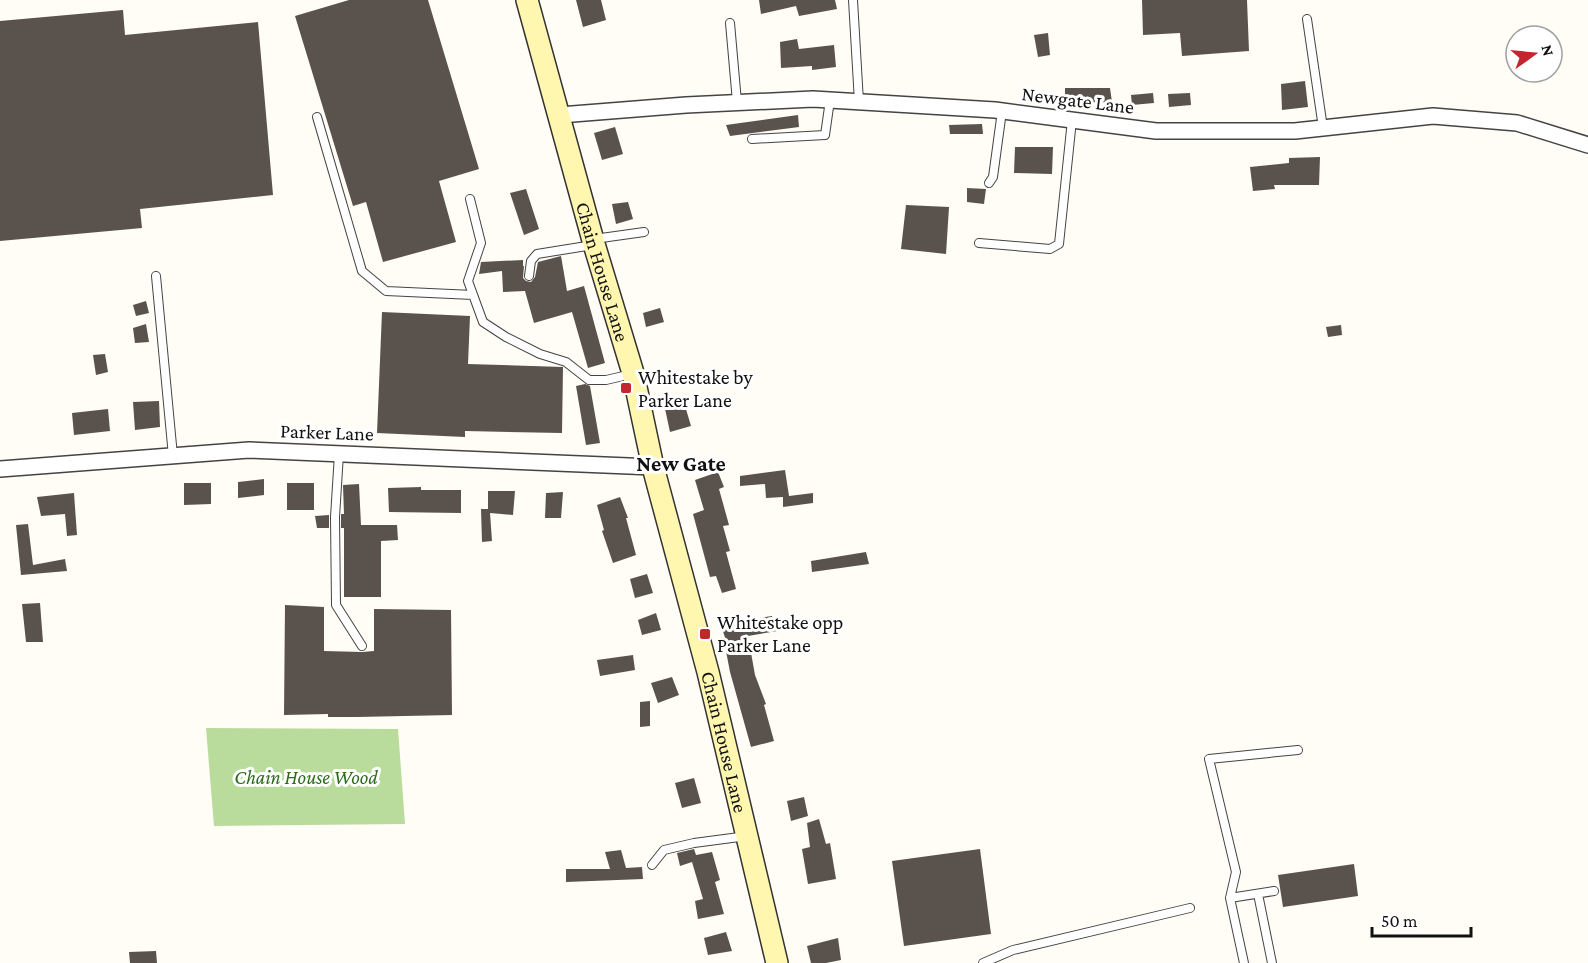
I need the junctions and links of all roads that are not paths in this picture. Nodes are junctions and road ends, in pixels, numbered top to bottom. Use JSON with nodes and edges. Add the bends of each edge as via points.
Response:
{"nodes":[{"id":1,"x":527,"y":0,"type":"edge"},
{"id":2,"x":853,"y":0,"type":"edge"},
{"id":3,"x":1307,"y":19,"type":"dead end"},
{"id":4,"x":730,"y":22,"type":"dead end"},
{"id":5,"x":830,"y":100,"type":"junction"},
{"id":6,"x":737,"y":102,"type":"junction"},
{"id":7,"x":859,"y":102,"type":"junction"},
{"id":8,"x":1002,"y":111,"type":"junction"},
{"id":9,"x":560,"y":115,"type":"junction"},
{"id":10,"x":317,"y":117,"type":"dead end"},
{"id":11,"x":1072,"y":120,"type":"junction"},
{"id":12,"x":1323,"y":128,"type":"junction"},
{"id":13,"x":753,"y":139,"type":"dead end"},
{"id":14,"x":1588,"y":145,"type":"edge"},
{"id":15,"x":989,"y":183,"type":"dead end"},
{"id":16,"x":470,"y":199,"type":"dead end"},
{"id":17,"x":644,"y":232,"type":"dead end"},
{"id":18,"x":593,"y":242,"type":"junction"},
{"id":19,"x":979,"y":243,"type":"dead end"},
{"id":20,"x":156,"y":276,"type":"dead end"},
{"id":21,"x":530,"y":276,"type":"dead end"},
{"id":22,"x":473,"y":295,"type":"junction"},
{"id":23,"x":633,"y":374,"type":"junction"},
{"id":24,"x":339,"y":454,"type":"junction"},
{"id":25,"x":173,"y":456,"type":"junction"},
{"id":26,"x":653,"y":466,"type":"junction"},
{"id":27,"x":0,"y":468,"type":"edge"},
{"id":28,"x":362,"y":646,"type":"dead end"},
{"id":29,"x":1298,"y":750,"type":"dead end"},
{"id":30,"x":747,"y":836,"type":"junction"},
{"id":31,"x":652,"y":865,"type":"dead end"},
{"id":32,"x":1274,"y":891,"type":"dead end"},
{"id":33,"x":1258,"y":894,"type":"junction"},
{"id":34,"x":1230,"y":898,"type":"junction"},
{"id":35,"x":1190,"y":908,"type":"dead end"},
{"id":36,"x":777,"y":963,"type":"edge"},
{"id":37,"x":983,"y":963,"type":"edge"},
{"id":38,"x":1244,"y":963,"type":"edge"},
{"id":39,"x":1272,"y":963,"type":"edge"}],
"edges":[{"from":1,"to":9,"type":"street","name":"Chain House Lane"},
{"from":2,"to":7,"type":"lane"},
{"from":3,"to":12,"type":"lane"},
{"from":4,"to":6,"type":"lane"},
{"from":5,"to":6,"type":"street","name":"Newgate Lane"},
{"from":5,"to":7,"type":"street","name":"Newgate Lane"},
{"from":5,"to":13,"type":"lane","via":[[825,135]]},
{"from":6,"to":9,"type":"street","name":"Newgate Lane"},
{"from":7,"to":8,"type":"street","name":"Newgate Lane"},
{"from":8,"to":11,"type":"street","name":"Newgate Lane"},
{"from":8,"to":15,"type":"lane"},
{"from":9,"to":18,"type":"street","name":"Chain House Lane"},
{"from":10,"to":22,"type":"lane","via":[[362,271],[386,291]]},
{"from":11,"to":12,"type":"street","name":"Newgate Lane","via":[[1156,131]]},
{"from":11,"to":19,"type":"lane","via":[[1059,244],[1050,249]]},
{"from":12,"to":14,"type":"street","name":"Newgate Lane","via":[[1433,116],[1517,123]]},
{"from":16,"to":22,"type":"lane","via":[[482,243],[468,281]]},
{"from":17,"to":18,"type":"lane"},
{"from":18,"to":21,"type":"lane","via":[[537,254],[531,261]]},
{"from":18,"to":23,"type":"street","name":"Chain House Lane"},
{"from":20,"to":25,"type":"lane"},
{"from":22,"to":23,"type":"lane","via":[[483,322],[540,354],[566,362],[589,380]]},
{"from":23,"to":26,"type":"street","name":"Chain House Lane"},
{"from":24,"to":25,"type":"street","name":"Parker Lane","via":[[249,450]]},
{"from":24,"to":26,"type":"street","name":"Parker Lane"},
{"from":24,"to":28,"type":"lane","via":[[336,605]]},
{"from":25,"to":27,"type":"street","name":"Parker Lane"},
{"from":26,"to":30,"type":"street","name":"Chain House Lane"},
{"from":29,"to":34,"type":"lane","via":[[1209,759],[1236,872]]},
{"from":30,"to":31,"type":"lane","via":[[664,850]]},
{"from":30,"to":36,"type":"street","name":"Chain House Lane"},
{"from":32,"to":33,"type":"lane"},
{"from":33,"to":34,"type":"lane"},
{"from":33,"to":39,"type":"lane"},
{"from":34,"to":38,"type":"lane"},
{"from":35,"to":37,"type":"lane","via":[[1012,950]]}]}
